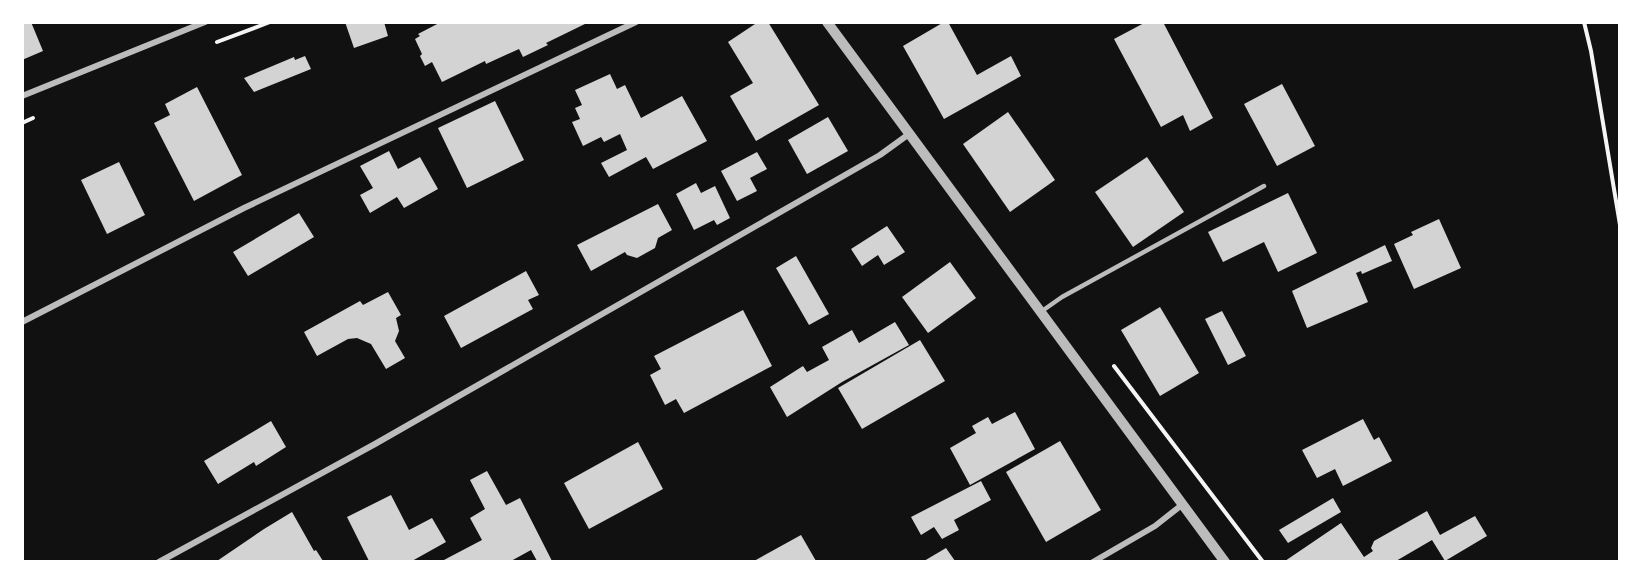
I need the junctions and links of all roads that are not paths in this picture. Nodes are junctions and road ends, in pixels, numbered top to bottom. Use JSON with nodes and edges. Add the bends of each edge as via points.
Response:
{"nodes":[{"id":1,"x":205,"y":22,"type":"edge"},
{"id":2,"x":636,"y":22,"type":"edge"},
{"id":3,"x":827,"y":22,"type":"edge"},
{"id":4,"x":22,"y":96,"type":"edge"},
{"id":5,"x":909,"y":134,"type":"junction"},
{"id":6,"x":1264,"y":186,"type":"dead end"},
{"id":7,"x":1042,"y":311,"type":"junction"},
{"id":8,"x":22,"y":322,"type":"edge"},
{"id":9,"x":1183,"y":504,"type":"junction"},
{"id":10,"x":159,"y":561,"type":"edge"},
{"id":11,"x":1093,"y":561,"type":"edge"},
{"id":12,"x":1226,"y":561,"type":"edge"}],
"edges":[{"from":1,"to":4,"type":"street"},
{"from":2,"to":8,"type":"street","via":[[244,208]]},
{"from":3,"to":5,"type":"street"},
{"from":5,"to":7,"type":"street"},
{"from":5,"to":10,"type":"street","via":[[880,155],[375,444]]},
{"from":6,"to":7,"type":"lane"},
{"from":7,"to":9,"type":"street"},
{"from":9,"to":11,"type":"street","via":[[1155,526]]},
{"from":9,"to":12,"type":"street"}]}
